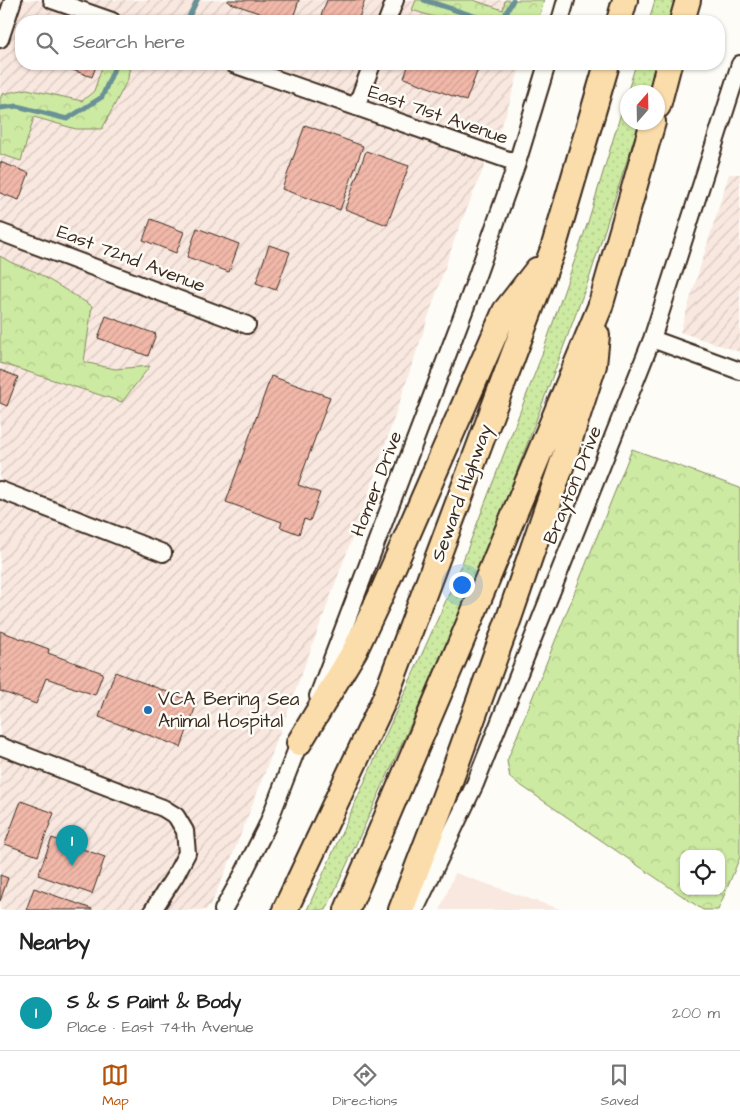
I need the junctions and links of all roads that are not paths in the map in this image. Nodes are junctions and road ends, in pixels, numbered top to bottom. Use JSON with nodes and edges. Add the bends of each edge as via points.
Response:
{"nodes":[{"id":1,"x":13,"y":0,"type":"edge"},
{"id":2,"x":52,"y":0,"type":"edge"},
{"id":3,"x":395,"y":0,"type":"edge"},
{"id":4,"x":566,"y":0,"type":"edge"},
{"id":5,"x":625,"y":0,"type":"edge"},
{"id":6,"x":688,"y":0,"type":"edge"},
{"id":7,"x":95,"y":15,"type":"edge"},
{"id":8,"x":390,"y":15,"type":"edge"},
{"id":9,"x":562,"y":15,"type":"edge"},
{"id":10,"x":621,"y":15,"type":"edge"},
{"id":11,"x":684,"y":15,"type":"edge"},
{"id":12,"x":0,"y":39,"type":"edge"},
{"id":13,"x":740,"y":64,"type":"edge"},
{"id":14,"x":250,"y":70,"type":"edge"},
{"id":15,"x":370,"y":70,"type":"edge"},
{"id":16,"x":545,"y":70,"type":"edge"},
{"id":17,"x":605,"y":70,"type":"edge"},
{"id":18,"x":668,"y":70,"type":"edge"},
{"id":19,"x":664,"y":85,"type":"edge"},
{"id":20,"x":356,"y":107,"type":"junction"},
{"id":21,"x":651,"y":130,"type":"edge"},
{"id":22,"x":517,"y":164,"type":"junction"},
{"id":23,"x":0,"y":232,"type":"edge"},
{"id":24,"x":553,"y":249,"type":"junction"},
{"id":25,"x":600,"y":308,"type":"junction"},
{"id":26,"x":247,"y":325,"type":"dead end"},
{"id":27,"x":652,"y":339,"type":"junction"},
{"id":28,"x":740,"y":371,"type":"edge"},
{"id":29,"x":0,"y":490,"type":"edge"},
{"id":30,"x":162,"y":553,"type":"dead end"},
{"id":31,"x":299,"y":744,"type":"junction"},
{"id":32,"x":0,"y":746,"type":"edge"},
{"id":33,"x":153,"y":910,"type":"edge"},
{"id":34,"x":223,"y":910,"type":"edge"},
{"id":35,"x":285,"y":910,"type":"edge"},
{"id":36,"x":347,"y":910,"type":"edge"},
{"id":37,"x":401,"y":910,"type":"edge"},
{"id":38,"x":416,"y":910,"type":"edge"}],
"edges":[{"from":1,"to":12,"type":"street"},
{"from":2,"to":7,"type":"street"},
{"from":3,"to":8,"type":"street"},
{"from":4,"to":9,"type":"street"},
{"from":5,"to":10,"type":"highway"},
{"from":6,"to":11,"type":"highway"},
{"from":13,"to":27,"type":"street","name":"Brayton Drive"},
{"from":14,"to":20,"type":"street","name":"East 71st Avenue"},
{"from":15,"to":20,"type":"street"},
{"from":16,"to":22,"type":"street","name":"Homer Drive"},
{"from":17,"to":24,"type":"highway","name":"Seward Highway"},
{"from":18,"to":19,"type":"highway"},
{"from":20,"to":22,"type":"street","name":"East 71st Avenue"},
{"from":21,"to":25,"type":"highway"},
{"from":22,"to":31,"type":"street","name":"Homer Drive"},
{"from":23,"to":26,"type":"street","name":"East 72nd Avenue"},
{"from":24,"to":31,"type":"highway","via":[[505,311],[355,650]]},
{"from":24,"to":35,"type":"highway","name":"Seward Highway","via":[[385,698]]},
{"from":25,"to":36,"type":"highway"},
{"from":25,"to":37,"type":"highway","via":[[594,365],[562,464]]},
{"from":27,"to":28,"type":"street"},
{"from":27,"to":38,"type":"street","name":"Brayton Drive","via":[[476,784]]},
{"from":29,"to":30,"type":"street"},
{"from":31,"to":34,"type":"street","name":"Homer Drive","via":[[267,826]]},
{"from":32,"to":33,"type":"street","via":[[163,808],[176,816],[185,831],[187,853]]}]}
